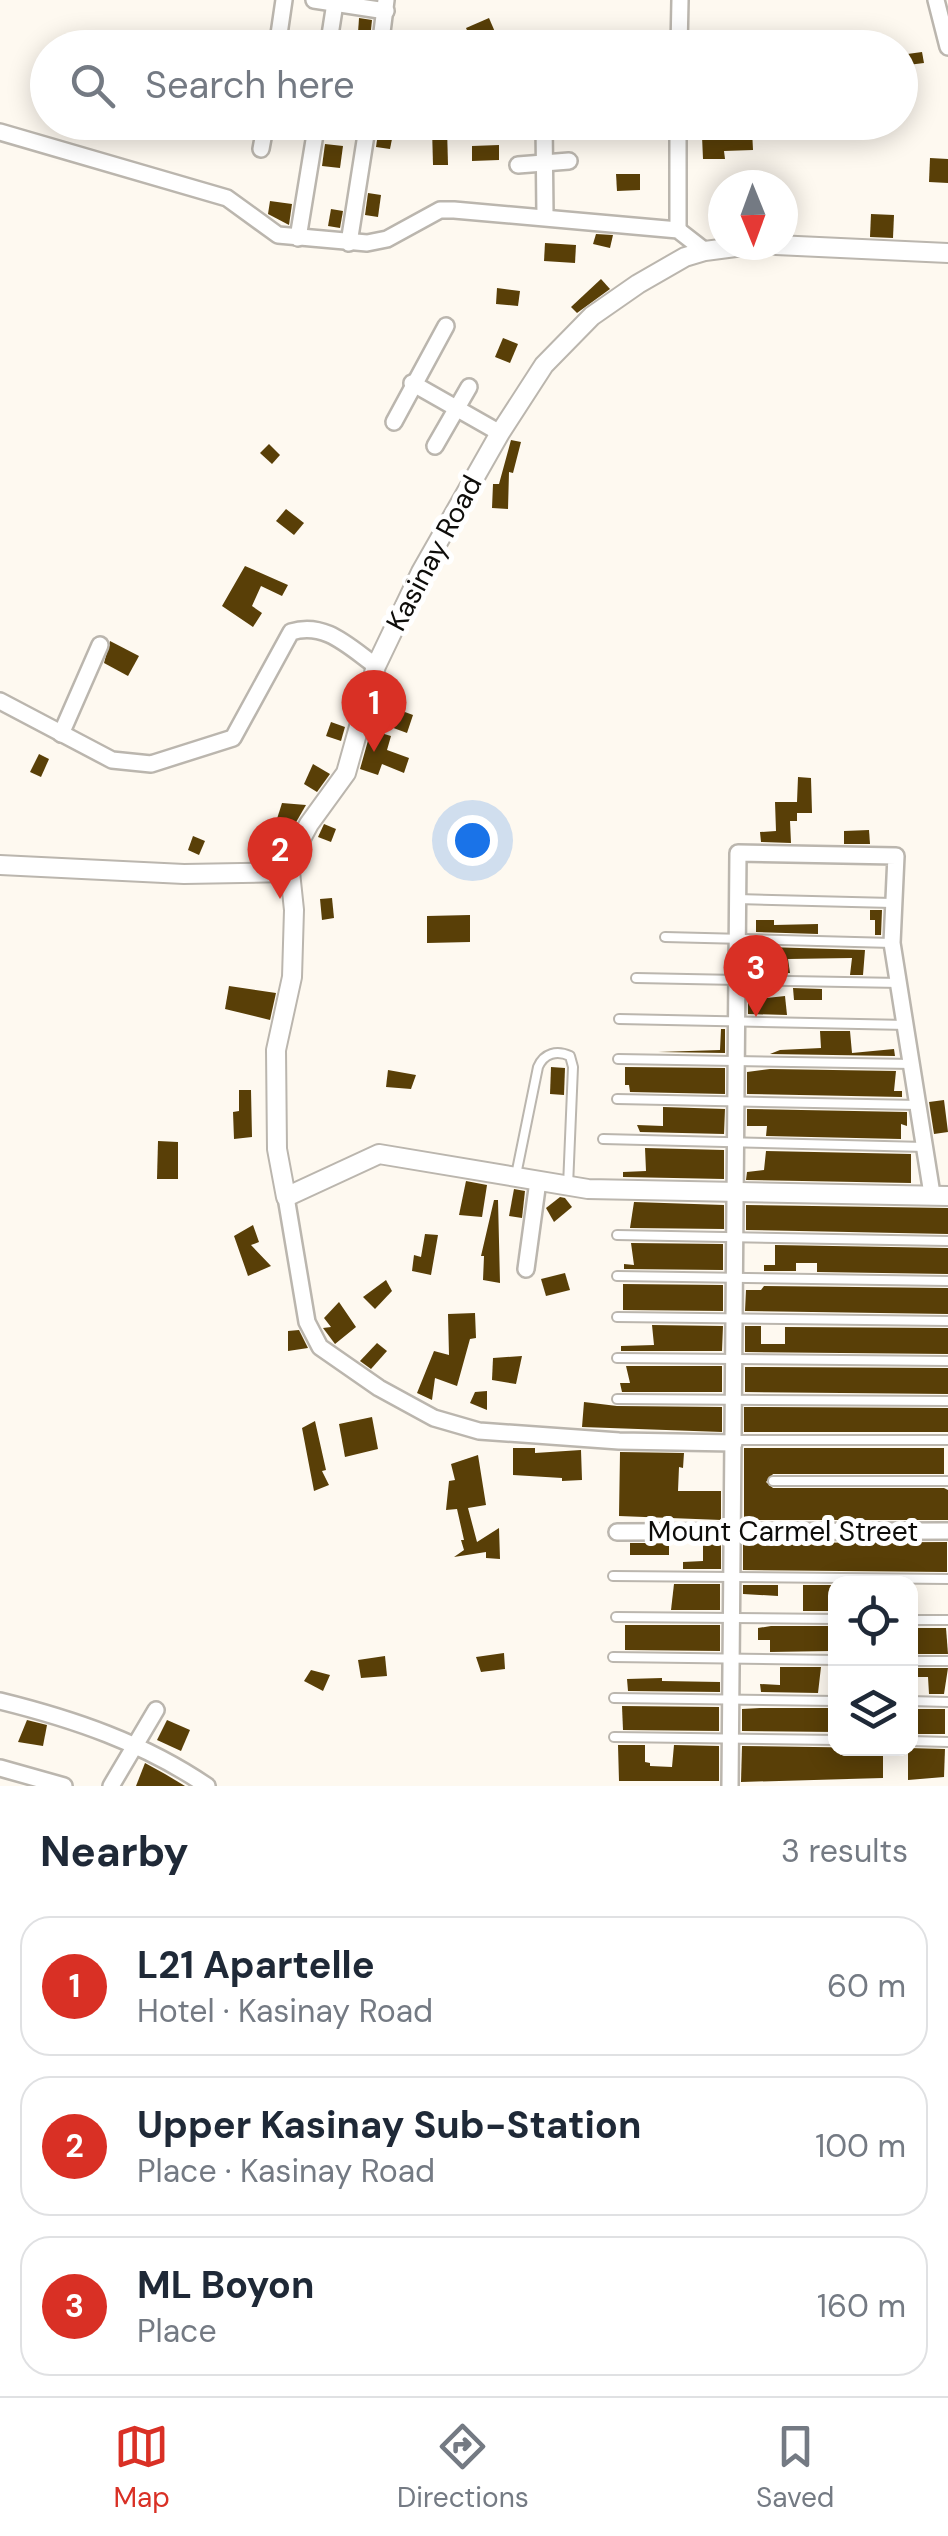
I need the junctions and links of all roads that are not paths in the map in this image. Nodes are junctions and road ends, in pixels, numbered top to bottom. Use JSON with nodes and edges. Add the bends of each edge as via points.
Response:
{"nodes":[{"id":1,"x":284,"y":0,"type":"edge"},
{"id":2,"x":314,"y":0,"type":"edge"},
{"id":3,"x":680,"y":0,"type":"edge"},
{"id":4,"x":936,"y":0,"type":"edge"},
{"id":5,"x":335,"y":3,"type":"junction"},
{"id":6,"x":386,"y":6,"type":"edge"},
{"id":7,"x":280,"y":30,"type":"edge"},
{"id":8,"x":331,"y":30,"type":"edge"},
{"id":9,"x":679,"y":30,"type":"edge"},
{"id":10,"x":948,"y":47,"type":"edge"},
{"id":11,"x":0,"y":132,"type":"edge"},
{"id":12,"x":263,"y":140,"type":"edge"},
{"id":13,"x":314,"y":140,"type":"edge"},
{"id":14,"x":361,"y":140,"type":"edge"},
{"id":15,"x":544,"y":140,"type":"edge"},
{"id":16,"x":678,"y":140,"type":"edge"},
{"id":17,"x":262,"y":149,"type":"dead end"},
{"id":18,"x":570,"y":161,"type":"dead end"},
{"id":19,"x":544,"y":162,"type":"junction"},
{"id":20,"x":518,"y":165,"type":"dead end"},
{"id":21,"x":545,"y":216,"type":"junction"},
{"id":22,"x":678,"y":230,"type":"junction"},
{"id":23,"x":298,"y":238,"type":"junction"},
{"id":24,"x":350,"y":243,"type":"junction"},
{"id":25,"x":798,"y":246,"type":"edge"},
{"id":26,"x":705,"y":251,"type":"junction"},
{"id":27,"x":708,"y":251,"type":"edge"},
{"id":28,"x":948,"y":253,"type":"edge"},
{"id":29,"x":446,"y":326,"type":"dead end"},
{"id":30,"x":412,"y":384,"type":"junction"},
{"id":31,"x":470,"y":387,"type":"dead end"},
{"id":32,"x":455,"y":408,"type":"junction"},
{"id":33,"x":394,"y":422,"type":"dead end"},
{"id":34,"x":500,"y":433,"type":"junction"},
{"id":35,"x":435,"y":446,"type":"dead end"},
{"id":36,"x":100,"y":646,"type":"dead end"},
{"id":37,"x":376,"y":666,"type":"junction"},
{"id":38,"x":0,"y":701,"type":"edge"},
{"id":39,"x":61,"y":734,"type":"junction"},
{"id":40,"x":0,"y":865,"type":"edge"},
{"id":41,"x":290,"y":872,"type":"junction"},
{"id":42,"x":738,"y":899,"type":"junction"},
{"id":43,"x":892,"y":904,"type":"junction"},
{"id":44,"x":665,"y":938,"type":"dead end"},
{"id":45,"x":737,"y":939,"type":"junction"},
{"id":46,"x":892,"y":943,"type":"junction"},
{"id":47,"x":636,"y":978,"type":"dead end"},
{"id":48,"x":737,"y":980,"type":"junction"},
{"id":49,"x":900,"y":983,"type":"junction"},
{"id":50,"x":619,"y":1019,"type":"dead end"},
{"id":51,"x":736,"y":1022,"type":"junction"},
{"id":52,"x":907,"y":1024,"type":"junction"},
{"id":53,"x":618,"y":1059,"type":"dead end"},
{"id":54,"x":736,"y":1061,"type":"junction"},
{"id":55,"x":913,"y":1064,"type":"junction"},
{"id":56,"x":617,"y":1099,"type":"dead end"},
{"id":57,"x":736,"y":1101,"type":"junction"},
{"id":58,"x":919,"y":1104,"type":"junction"},
{"id":59,"x":603,"y":1139,"type":"dead end"},
{"id":60,"x":736,"y":1142,"type":"junction"},
{"id":61,"x":925,"y":1147,"type":"junction"},
{"id":62,"x":516,"y":1177,"type":"junction"},
{"id":63,"x":538,"y":1181,"type":"junction"},
{"id":64,"x":568,"y":1186,"type":"junction"},
{"id":65,"x":736,"y":1191,"type":"junction"},
{"id":66,"x":940,"y":1195,"type":"edge"},
{"id":67,"x":286,"y":1198,"type":"junction"},
{"id":68,"x":618,"y":1235,"type":"dead end"},
{"id":69,"x":735,"y":1237,"type":"junction"},
{"id":70,"x":948,"y":1241,"type":"edge"},
{"id":71,"x":526,"y":1269,"type":"dead end"},
{"id":72,"x":617,"y":1276,"type":"dead end"},
{"id":73,"x":735,"y":1278,"type":"junction"},
{"id":74,"x":948,"y":1281,"type":"edge"},
{"id":75,"x":617,"y":1317,"type":"dead end"},
{"id":76,"x":734,"y":1318,"type":"junction"},
{"id":77,"x":948,"y":1321,"type":"edge"},
{"id":78,"x":617,"y":1358,"type":"dead end"},
{"id":79,"x":734,"y":1359,"type":"junction"},
{"id":80,"x":948,"y":1361,"type":"edge"},
{"id":81,"x":617,"y":1399,"type":"dead end"},
{"id":82,"x":734,"y":1400,"type":"junction"},
{"id":83,"x":948,"y":1401,"type":"edge"},
{"id":84,"x":948,"y":1440,"type":"edge"},
{"id":85,"x":734,"y":1442,"type":"junction"},
{"id":86,"x":773,"y":1481,"type":"dead end"},
{"id":87,"x":948,"y":1481,"type":"edge"},
{"id":88,"x":948,"y":1531,"type":"edge"},
{"id":89,"x":617,"y":1532,"type":"dead end"},
{"id":90,"x":732,"y":1532,"type":"junction"},
{"id":91,"x":613,"y":1576,"type":"dead end"},
{"id":92,"x":732,"y":1577,"type":"junction"},
{"id":93,"x":948,"y":1579,"type":"edge"},
{"id":94,"x":616,"y":1617,"type":"dead end"},
{"id":95,"x":732,"y":1618,"type":"junction"},
{"id":96,"x":828,"y":1619,"type":"edge"},
{"id":97,"x":918,"y":1620,"type":"edge"},
{"id":98,"x":948,"y":1620,"type":"edge"},
{"id":99,"x":613,"y":1658,"type":"dead end"},
{"id":100,"x":731,"y":1659,"type":"junction"},
{"id":101,"x":828,"y":1660,"type":"edge"},
{"id":102,"x":918,"y":1661,"type":"edge"},
{"id":103,"x":948,"y":1662,"type":"edge"},
{"id":104,"x":614,"y":1698,"type":"dead end"},
{"id":105,"x":731,"y":1700,"type":"junction"},
{"id":106,"x":828,"y":1700,"type":"edge"},
{"id":107,"x":0,"y":1701,"type":"edge"},
{"id":108,"x":918,"y":1701,"type":"edge"},
{"id":109,"x":948,"y":1702,"type":"edge"},
{"id":110,"x":156,"y":1710,"type":"dead end"},
{"id":111,"x":614,"y":1737,"type":"dead end"},
{"id":112,"x":730,"y":1739,"type":"junction"},
{"id":113,"x":828,"y":1740,"type":"edge"},
{"id":114,"x":918,"y":1741,"type":"edge"},
{"id":115,"x":948,"y":1742,"type":"edge"},
{"id":116,"x":135,"y":1746,"type":"junction"},
{"id":117,"x":0,"y":1768,"type":"edge"},
{"id":118,"x":64,"y":1786,"type":"edge"},
{"id":119,"x":111,"y":1786,"type":"edge"},
{"id":120,"x":207,"y":1786,"type":"edge"},
{"id":121,"x":730,"y":1786,"type":"edge"}],
"edges":[{"from":1,"to":7,"type":"street"},
{"from":2,"to":5,"type":"street"},
{"from":3,"to":9,"type":"street"},
{"from":4,"to":10,"type":"street"},
{"from":5,"to":6,"type":"street"},
{"from":5,"to":8,"type":"street"},
{"from":11,"to":23,"type":"street","via":[[227,198],[278,235]]},
{"from":12,"to":17,"type":"street"},
{"from":13,"to":23,"type":"street"},
{"from":14,"to":24,"type":"street"},
{"from":15,"to":19,"type":"street"},
{"from":16,"to":22,"type":"street"},
{"from":18,"to":19,"type":"street"},
{"from":19,"to":20,"type":"street"},
{"from":19,"to":21,"type":"street"},
{"from":21,"to":22,"type":"street"},
{"from":21,"to":24,"type":"street","via":[[440,210],[388,239]]},
{"from":22,"to":26,"type":"street"},
{"from":23,"to":24,"type":"street"},
{"from":25,"to":28,"type":"street"},
{"from":26,"to":27,"type":"street","name":"Kasinay Road"},
{"from":26,"to":34,"type":"street","name":"Kasinay Road","via":[[592,316],[544,365]]},
{"from":29,"to":30,"type":"street"},
{"from":30,"to":32,"type":"street"},
{"from":30,"to":33,"type":"street"},
{"from":31,"to":32,"type":"street"},
{"from":32,"to":34,"type":"street"},
{"from":32,"to":35,"type":"street"},
{"from":34,"to":37,"type":"street","name":"Kasinay Road"},
{"from":36,"to":39,"type":"street"},
{"from":37,"to":39,"type":"street","via":[[324,630],[306,627],[291,632],[233,738],[151,764],[112,760]]},
{"from":37,"to":41,"type":"street","name":"Kasinay Road","via":[[346,772],[308,824]]},
{"from":38,"to":39,"type":"street"},
{"from":40,"to":41,"type":"street"},
{"from":41,"to":67,"type":"street","via":[[292,977],[276,1050],[276,1149]]},
{"from":42,"to":43,"type":"lane"},
{"from":42,"to":43,"type":"street","via":[[738,854],[896,856]]},
{"from":42,"to":45,"type":"street"},
{"from":43,"to":46,"type":"street"},
{"from":44,"to":45,"type":"lane"},
{"from":45,"to":46,"type":"lane"},
{"from":45,"to":48,"type":"street"},
{"from":46,"to":49,"type":"street"},
{"from":47,"to":48,"type":"lane"},
{"from":48,"to":49,"type":"lane"},
{"from":48,"to":51,"type":"street"},
{"from":49,"to":52,"type":"street"},
{"from":50,"to":51,"type":"lane"},
{"from":51,"to":52,"type":"lane"},
{"from":51,"to":54,"type":"street"},
{"from":52,"to":55,"type":"street"},
{"from":53,"to":54,"type":"lane"},
{"from":54,"to":55,"type":"lane"},
{"from":54,"to":57,"type":"street"},
{"from":55,"to":58,"type":"street"},
{"from":56,"to":57,"type":"lane"},
{"from":57,"to":58,"type":"lane"},
{"from":57,"to":60,"type":"street"},
{"from":58,"to":61,"type":"street"},
{"from":59,"to":60,"type":"lane"},
{"from":60,"to":61,"type":"lane"},
{"from":60,"to":65,"type":"street"},
{"from":61,"to":66,"type":"street"},
{"from":62,"to":63,"type":"street"},
{"from":62,"to":64,"type":"lane","via":[[538,1067],[561,1052],[573,1066]]},
{"from":62,"to":67,"type":"street","via":[[380,1154]]},
{"from":63,"to":64,"type":"street"},
{"from":63,"to":71,"type":"street"},
{"from":64,"to":65,"type":"street"},
{"from":65,"to":66,"type":"street"},
{"from":65,"to":69,"type":"street"},
{"from":67,"to":85,"type":"street","via":[[308,1322],[320,1347],[434,1418],[479,1431]]},
{"from":68,"to":69,"type":"lane"},
{"from":69,"to":70,"type":"lane"},
{"from":69,"to":73,"type":"street"},
{"from":72,"to":73,"type":"lane"},
{"from":73,"to":74,"type":"lane"},
{"from":73,"to":76,"type":"street"},
{"from":75,"to":76,"type":"lane"},
{"from":76,"to":77,"type":"lane"},
{"from":76,"to":79,"type":"street"},
{"from":78,"to":79,"type":"lane"},
{"from":79,"to":80,"type":"lane"},
{"from":79,"to":82,"type":"street"},
{"from":81,"to":82,"type":"lane"},
{"from":82,"to":83,"type":"lane"},
{"from":82,"to":85,"type":"street"},
{"from":84,"to":85,"type":"lane"},
{"from":85,"to":90,"type":"street"},
{"from":86,"to":87,"type":"lane"},
{"from":88,"to":90,"type":"street","name":"Mount Carmel Street"},
{"from":89,"to":90,"type":"street","name":"Mount Carmel Street"},
{"from":90,"to":92,"type":"street"},
{"from":91,"to":92,"type":"lane"},
{"from":92,"to":93,"type":"lane"},
{"from":92,"to":95,"type":"street"},
{"from":94,"to":95,"type":"lane"},
{"from":95,"to":96,"type":"lane"},
{"from":95,"to":100,"type":"street"},
{"from":97,"to":98,"type":"lane"},
{"from":99,"to":100,"type":"lane"},
{"from":100,"to":101,"type":"lane"},
{"from":100,"to":105,"type":"street"},
{"from":102,"to":103,"type":"lane"},
{"from":104,"to":105,"type":"lane"},
{"from":105,"to":106,"type":"lane"},
{"from":105,"to":112,"type":"street"},
{"from":107,"to":116,"type":"street","via":[[68,1718]]},
{"from":108,"to":109,"type":"lane"},
{"from":110,"to":116,"type":"street"},
{"from":111,"to":112,"type":"lane"},
{"from":112,"to":113,"type":"lane"},
{"from":112,"to":121,"type":"street"},
{"from":114,"to":115,"type":"lane"},
{"from":116,"to":119,"type":"street"},
{"from":116,"to":120,"type":"street"},
{"from":117,"to":118,"type":"street"}]}
